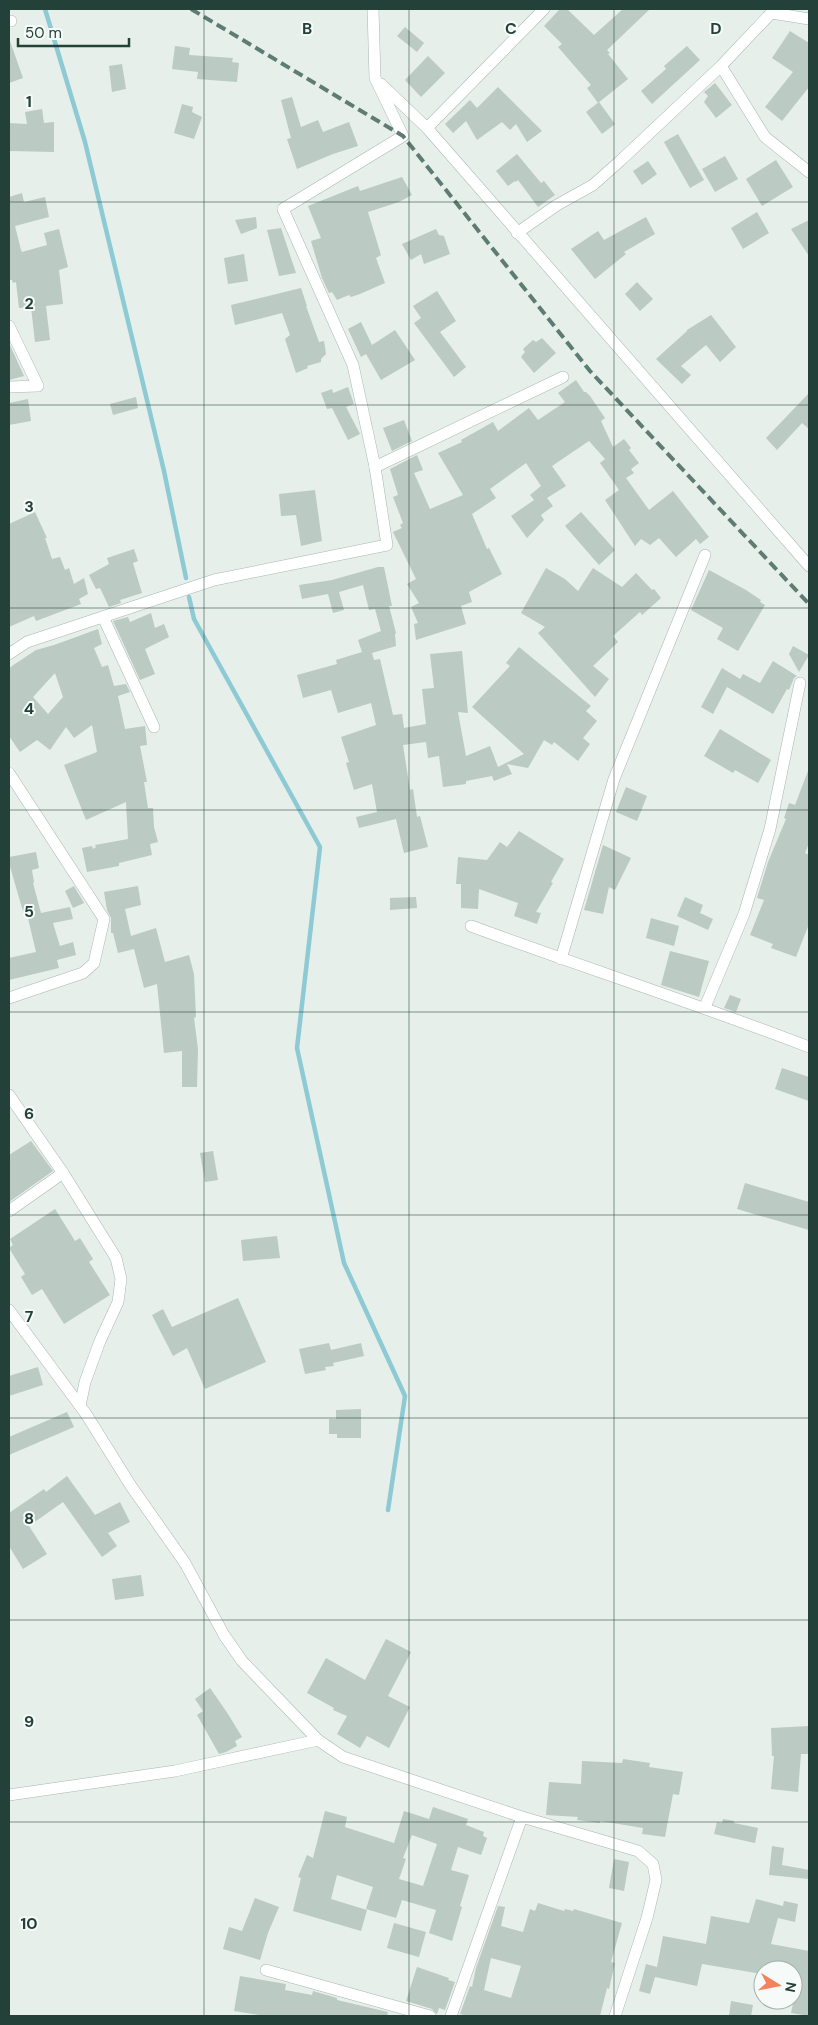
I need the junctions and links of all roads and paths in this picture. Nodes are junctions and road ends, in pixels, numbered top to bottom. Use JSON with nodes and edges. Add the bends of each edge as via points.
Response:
{"nodes":[{"id":1,"x":373,"y":9,"type":"edge"},
{"id":2,"x":544,"y":9,"type":"edge"},
{"id":3,"x":774,"y":11,"type":"edge"},
{"id":4,"x":809,"y":18,"type":"edge"},
{"id":5,"x":721,"y":66,"type":"junction"},
{"id":6,"x":375,"y":78,"type":"junction"},
{"id":7,"x":427,"y":128,"type":"junction"},
{"id":8,"x":809,"y":172,"type":"edge"},
{"id":9,"x":517,"y":233,"type":"junction"},
{"id":10,"x":9,"y":326,"type":"edge"},
{"id":11,"x":562,"y":377,"type":"dead end"},
{"id":12,"x":9,"y":387,"type":"edge"},
{"id":13,"x":376,"y":467,"type":"junction"},
{"id":14,"x":705,"y":555,"type":"dead end"},
{"id":15,"x":809,"y":566,"type":"edge"},
{"id":16,"x":103,"y":617,"type":"junction"},
{"id":17,"x":9,"y":654,"type":"edge"},
{"id":18,"x":800,"y":683,"type":"dead end"},
{"id":19,"x":154,"y":727,"type":"dead end"},
{"id":20,"x":9,"y":773,"type":"edge"},
{"id":21,"x":471,"y":926,"type":"dead end"},
{"id":22,"x":561,"y":959,"type":"junction"},
{"id":23,"x":9,"y":998,"type":"edge"},
{"id":24,"x":705,"y":1007,"type":"junction"},
{"id":25,"x":809,"y":1047,"type":"edge"},
{"id":26,"x":9,"y":1095,"type":"edge"},
{"id":27,"x":63,"y":1173,"type":"junction"},
{"id":28,"x":9,"y":1211,"type":"edge"},
{"id":29,"x":9,"y":1310,"type":"edge"},
{"id":30,"x":13,"y":1322,"type":"edge"},
{"id":31,"x":80,"y":1406,"type":"junction"},
{"id":32,"x":318,"y":1740,"type":"junction"},
{"id":33,"x":9,"y":1794,"type":"edge"},
{"id":34,"x":522,"y":1817,"type":"junction"},
{"id":35,"x":266,"y":1970,"type":"dead end"},
{"id":36,"x":430,"y":2016,"type":"edge"},
{"id":37,"x":451,"y":2016,"type":"edge"},
{"id":38,"x":615,"y":2016,"type":"edge"}],
"edges":[{"from":1,"to":6,"type":"street"},
{"from":2,"to":7,"type":"street"},
{"from":3,"to":4,"type":"street"},
{"from":3,"to":5,"type":"street"},
{"from":5,"to":8,"type":"street","via":[[765,137]]},
{"from":5,"to":9,"type":"street","via":[[593,185]]},
{"from":6,"to":7,"type":"street"},
{"from":6,"to":13,"type":"street","via":[[403,136],[283,209],[353,365]]},
{"from":7,"to":9,"type":"street"},
{"from":9,"to":15,"type":"street"},
{"from":10,"to":12,"type":"street","via":[[38,386]]},
{"from":11,"to":13,"type":"street"},
{"from":13,"to":16,"type":"street","via":[[387,545],[214,580]]},
{"from":14,"to":22,"type":"street","via":[[614,779]]},
{"from":16,"to":17,"type":"street","via":[[27,642]]},
{"from":16,"to":19,"type":"street"},
{"from":18,"to":24,"type":"street","via":[[770,829],[744,914]]},
{"from":20,"to":23,"type":"street","via":[[104,919],[94,963],[83,973]]},
{"from":21,"to":22,"type":"street"},
{"from":22,"to":24,"type":"street"},
{"from":24,"to":25,"type":"street"},
{"from":26,"to":27,"type":"street"},
{"from":27,"to":28,"type":"street"},
{"from":27,"to":31,"type":"street","via":[[116,1258],[121,1279],[118,1302],[85,1382]]},
{"from":29,"to":30,"type":"street"},
{"from":30,"to":31,"type":"street"},
{"from":31,"to":32,"type":"street","via":[[185,1563],[224,1635],[242,1660]]},
{"from":32,"to":33,"type":"street","via":[[175,1771]]},
{"from":32,"to":34,"type":"street","via":[[343,1757]]},
{"from":34,"to":37,"type":"street"},
{"from":34,"to":38,"type":"street","via":[[638,1851],[653,1864],[656,1880],[647,1918]]},
{"from":35,"to":36,"type":"street"}]}
